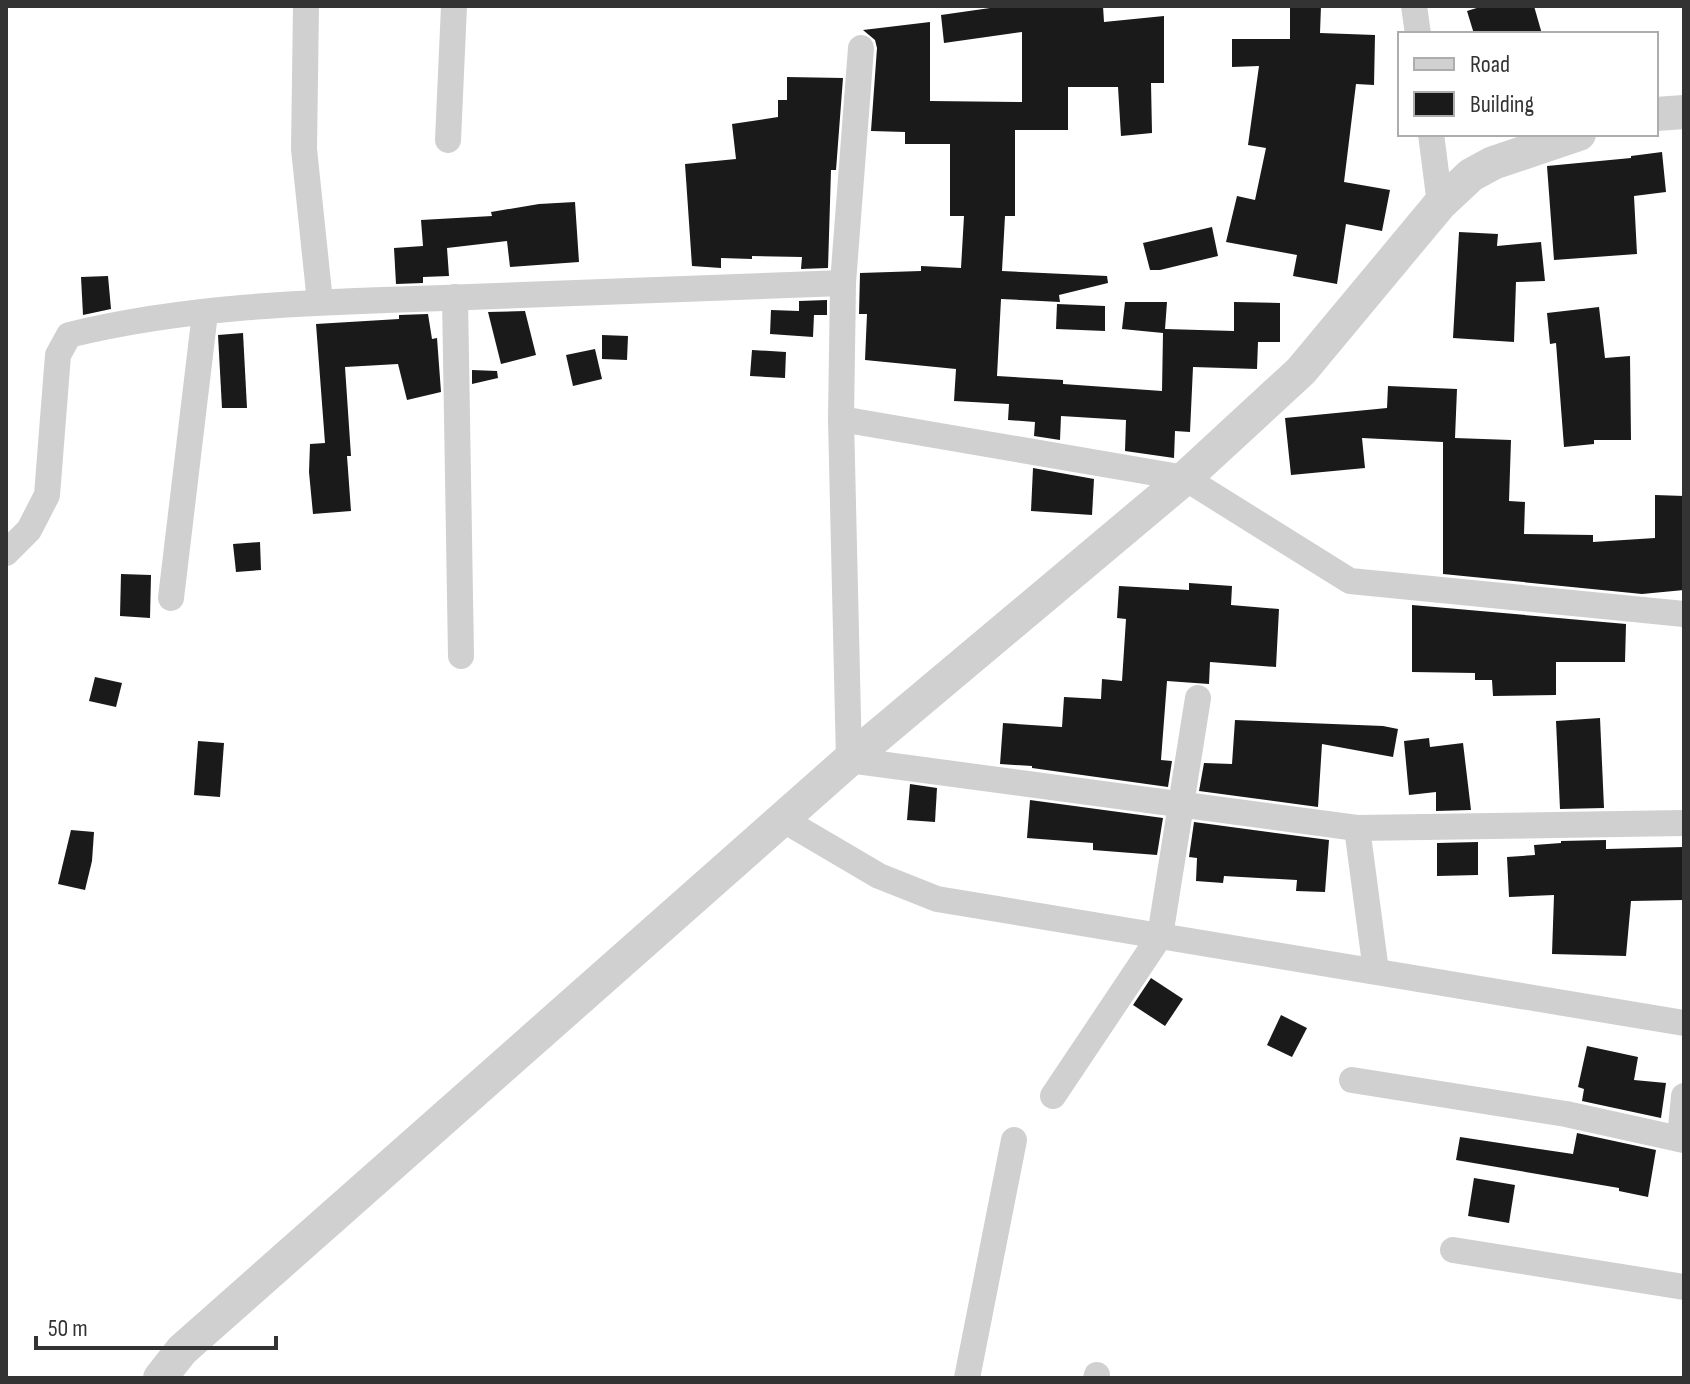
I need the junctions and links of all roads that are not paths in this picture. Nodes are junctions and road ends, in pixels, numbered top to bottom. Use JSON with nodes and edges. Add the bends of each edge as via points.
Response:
{"nodes":[{"id":1,"x":306,"y":6,"type":"edge"},
{"id":2,"x":454,"y":6,"type":"edge"},
{"id":3,"x":1414,"y":6,"type":"edge"},
{"id":4,"x":1418,"y":32,"type":"edge"},
{"id":5,"x":861,"y":48,"type":"dead end"},
{"id":6,"x":1684,"y":112,"type":"edge"},
{"id":7,"x":1658,"y":114,"type":"edge"},
{"id":8,"x":1431,"y":136,"type":"edge"},
{"id":9,"x":1573,"y":136,"type":"edge"},
{"id":10,"x":448,"y":140,"type":"dead end"},
{"id":11,"x":1440,"y":204,"type":"junction"},
{"id":12,"x":843,"y":283,"type":"junction"},
{"id":13,"x":455,"y":297,"type":"junction"},
{"id":14,"x":320,"y":302,"type":"junction"},
{"id":15,"x":205,"y":313,"type":"junction"},
{"id":16,"x":841,"y":419,"type":"junction"},
{"id":17,"x":1185,"y":478,"type":"junction"},
{"id":18,"x":6,"y":553,"type":"edge"},
{"id":19,"x":171,"y":598,"type":"dead end"},
{"id":20,"x":1684,"y":614,"type":"edge"},
{"id":21,"x":461,"y":656,"type":"dead end"},
{"id":22,"x":1198,"y":698,"type":"dead end"},
{"id":23,"x":849,"y":760,"type":"junction"},
{"id":24,"x":1181,"y":804,"type":"junction"},
{"id":25,"x":782,"y":819,"type":"junction"},
{"id":26,"x":1684,"y":823,"type":"edge"},
{"id":27,"x":1357,"y":828,"type":"junction"},
{"id":28,"x":1160,"y":936,"type":"junction"},
{"id":29,"x":1376,"y":971,"type":"junction"},
{"id":30,"x":1684,"y":1023,"type":"edge"},
{"id":31,"x":1352,"y":1080,"type":"dead end"},
{"id":32,"x":1053,"y":1096,"type":"dead end"},
{"id":33,"x":1684,"y":1096,"type":"edge"},
{"id":34,"x":1682,"y":1139,"type":"edge"},
{"id":35,"x":1014,"y":1140,"type":"dead end"},
{"id":36,"x":1453,"y":1250,"type":"dead end"},
{"id":37,"x":1684,"y":1287,"type":"edge"},
{"id":38,"x":160,"y":1378,"type":"edge"},
{"id":39,"x":967,"y":1378,"type":"edge"}],
"edges":[{"from":1,"to":14,"type":"street","via":[[304,149]]},
{"from":2,"to":10,"type":"street"},
{"from":3,"to":4,"type":"street"},
{"from":5,"to":12,"type":"street"},
{"from":6,"to":7,"type":"street"},
{"from":8,"to":11,"type":"street"},
{"from":9,"to":11,"type":"street","via":[[1493,163]]},
{"from":11,"to":17,"type":"street","via":[[1301,371]]},
{"from":12,"to":13,"type":"street"},
{"from":12,"to":16,"type":"street"},
{"from":13,"to":14,"type":"street"},
{"from":13,"to":21,"type":"street"},
{"from":14,"to":15,"type":"street"},
{"from":15,"to":18,"type":"street","via":[[69,335],[58,355],[47,495],[29,530]]},
{"from":15,"to":19,"type":"street"},
{"from":16,"to":17,"type":"street"},
{"from":16,"to":23,"type":"street"},
{"from":17,"to":20,"type":"street","via":[[1350,581]]},
{"from":17,"to":23,"type":"street"},
{"from":22,"to":24,"type":"street"},
{"from":23,"to":24,"type":"street"},
{"from":23,"to":25,"type":"street"},
{"from":24,"to":27,"type":"street"},
{"from":24,"to":28,"type":"street"},
{"from":25,"to":28,"type":"street","via":[[879,876],[937,899]]},
{"from":25,"to":38,"type":"street","via":[[335,1212],[182,1350]]},
{"from":26,"to":27,"type":"street"},
{"from":27,"to":29,"type":"street"},
{"from":28,"to":29,"type":"street"},
{"from":28,"to":32,"type":"street"},
{"from":29,"to":30,"type":"street"},
{"from":31,"to":34,"type":"street","via":[[1566,1114]]},
{"from":33,"to":34,"type":"street"},
{"from":35,"to":39,"type":"street"},
{"from":36,"to":37,"type":"street"}]}
